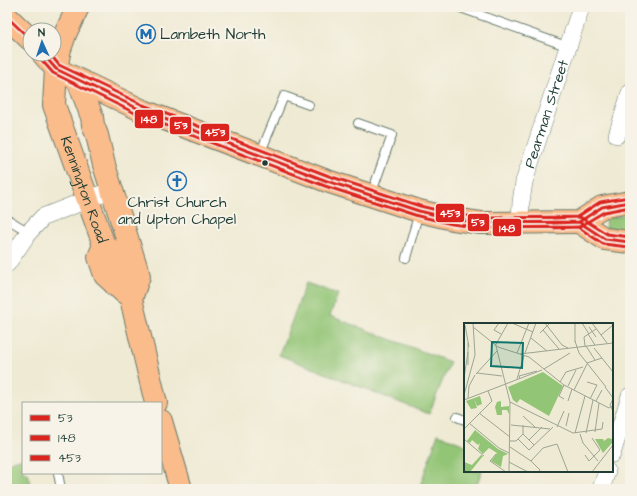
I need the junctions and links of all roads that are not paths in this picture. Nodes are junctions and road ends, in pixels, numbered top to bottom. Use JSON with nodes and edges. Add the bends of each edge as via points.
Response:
{"nodes":[{"id":1,"x":78,"y":7,"type":"edge"},
{"id":2,"x":458,"y":7,"type":"edge"},
{"id":3,"x":581,"y":7,"type":"edge"},
{"id":4,"x":7,"y":17,"type":"edge"},
{"id":5,"x":22,"y":32,"type":"edge"},
{"id":6,"x":62,"y":43,"type":"edge"},
{"id":7,"x":569,"y":47,"type":"junction"},
{"id":8,"x":50,"y":62,"type":"edge"},
{"id":9,"x":78,"y":80,"type":"junction"},
{"id":10,"x":630,"y":94,"type":"edge"},
{"id":11,"x":309,"y":105,"type":"dead end"},
{"id":12,"x":358,"y":123,"type":"dead end"},
{"id":13,"x":617,"y":135,"type":"dead end"},
{"id":14,"x":260,"y":155,"type":"junction"},
{"id":15,"x":112,"y":190,"type":"junction"},
{"id":16,"x":371,"y":196,"type":"junction"},
{"id":17,"x":88,"y":199,"type":"junction"},
{"id":18,"x":630,"y":202,"type":"edge"},
{"id":19,"x":419,"y":211,"type":"junction"},
{"id":20,"x":7,"y":219,"type":"edge"},
{"id":21,"x":579,"y":222,"type":"junction"},
{"id":22,"x":520,"y":223,"type":"junction"},
{"id":23,"x":29,"y":232,"type":"junction"},
{"id":24,"x":630,"y":242,"type":"edge"},
{"id":25,"x":406,"y":258,"type":"dead end"},
{"id":26,"x":7,"y":264,"type":"edge"},
{"id":27,"x":124,"y":292,"type":"junction"},
{"id":28,"x":630,"y":396,"type":"edge"},
{"id":29,"x":156,"y":402,"type":"edge"},
{"id":30,"x":457,"y":417,"type":"dead end"},
{"id":31,"x":464,"y":420,"type":"edge"},
{"id":32,"x":162,"y":424,"type":"edge"},
{"id":33,"x":613,"y":451,"type":"edge"},
{"id":34,"x":607,"y":472,"type":"edge"},
{"id":35,"x":58,"y":474,"type":"edge"},
{"id":36,"x":60,"y":489,"type":"edge"},
{"id":37,"x":181,"y":489,"type":"edge"},
{"id":38,"x":601,"y":489,"type":"edge"}],
"edges":[{"from":1,"to":6,"type":"main road","name":"Kennington Road"},
{"from":2,"to":7,"type":"lane"},
{"from":3,"to":7,"type":"street","name":"Pearman Street"},
{"from":4,"to":5,"type":"main road"},
{"from":7,"to":22,"type":"street","name":"Pearman Street","via":[[524,182]]},
{"from":8,"to":9,"type":"main road"},
{"from":8,"to":17,"type":"main road","name":"Kennington Road","via":[[54,105]]},
{"from":9,"to":14,"type":"main road","via":[[141,110]]},
{"from":9,"to":15,"type":"main road","name":"Kennington Road","via":[[92,117]]},
{"from":10,"to":13,"type":"street"},
{"from":11,"to":14,"type":"lane","via":[[284,96]]},
{"from":12,"to":16,"type":"lane","via":[[392,135]]},
{"from":14,"to":16,"type":"main road"},
{"from":15,"to":17,"type":"street"},
{"from":15,"to":27,"type":"main road","name":"Kennington Road","via":[[139,276]]},
{"from":16,"to":19,"type":"main road"},
{"from":17,"to":23,"type":"street","via":[[43,217]]},
{"from":17,"to":27,"type":"main road","name":"Kennington Road","via":[[104,245],[99,257],[105,275]]},
{"from":18,"to":21,"type":"main road","via":[[602,207]]},
{"from":19,"to":22,"type":"main road","via":[[481,223]]},
{"from":19,"to":25,"type":"lane"},
{"from":20,"to":23,"type":"lane"},
{"from":21,"to":22,"type":"main road"},
{"from":21,"to":24,"type":"main road","via":[[605,238]]},
{"from":23,"to":26,"type":"street"},
{"from":27,"to":29,"type":"main road"},
{"from":28,"to":33,"type":"street"},
{"from":30,"to":31,"type":"lane"},
{"from":32,"to":37,"type":"main road"},
{"from":34,"to":38,"type":"street"},
{"from":35,"to":36,"type":"lane"}]}
